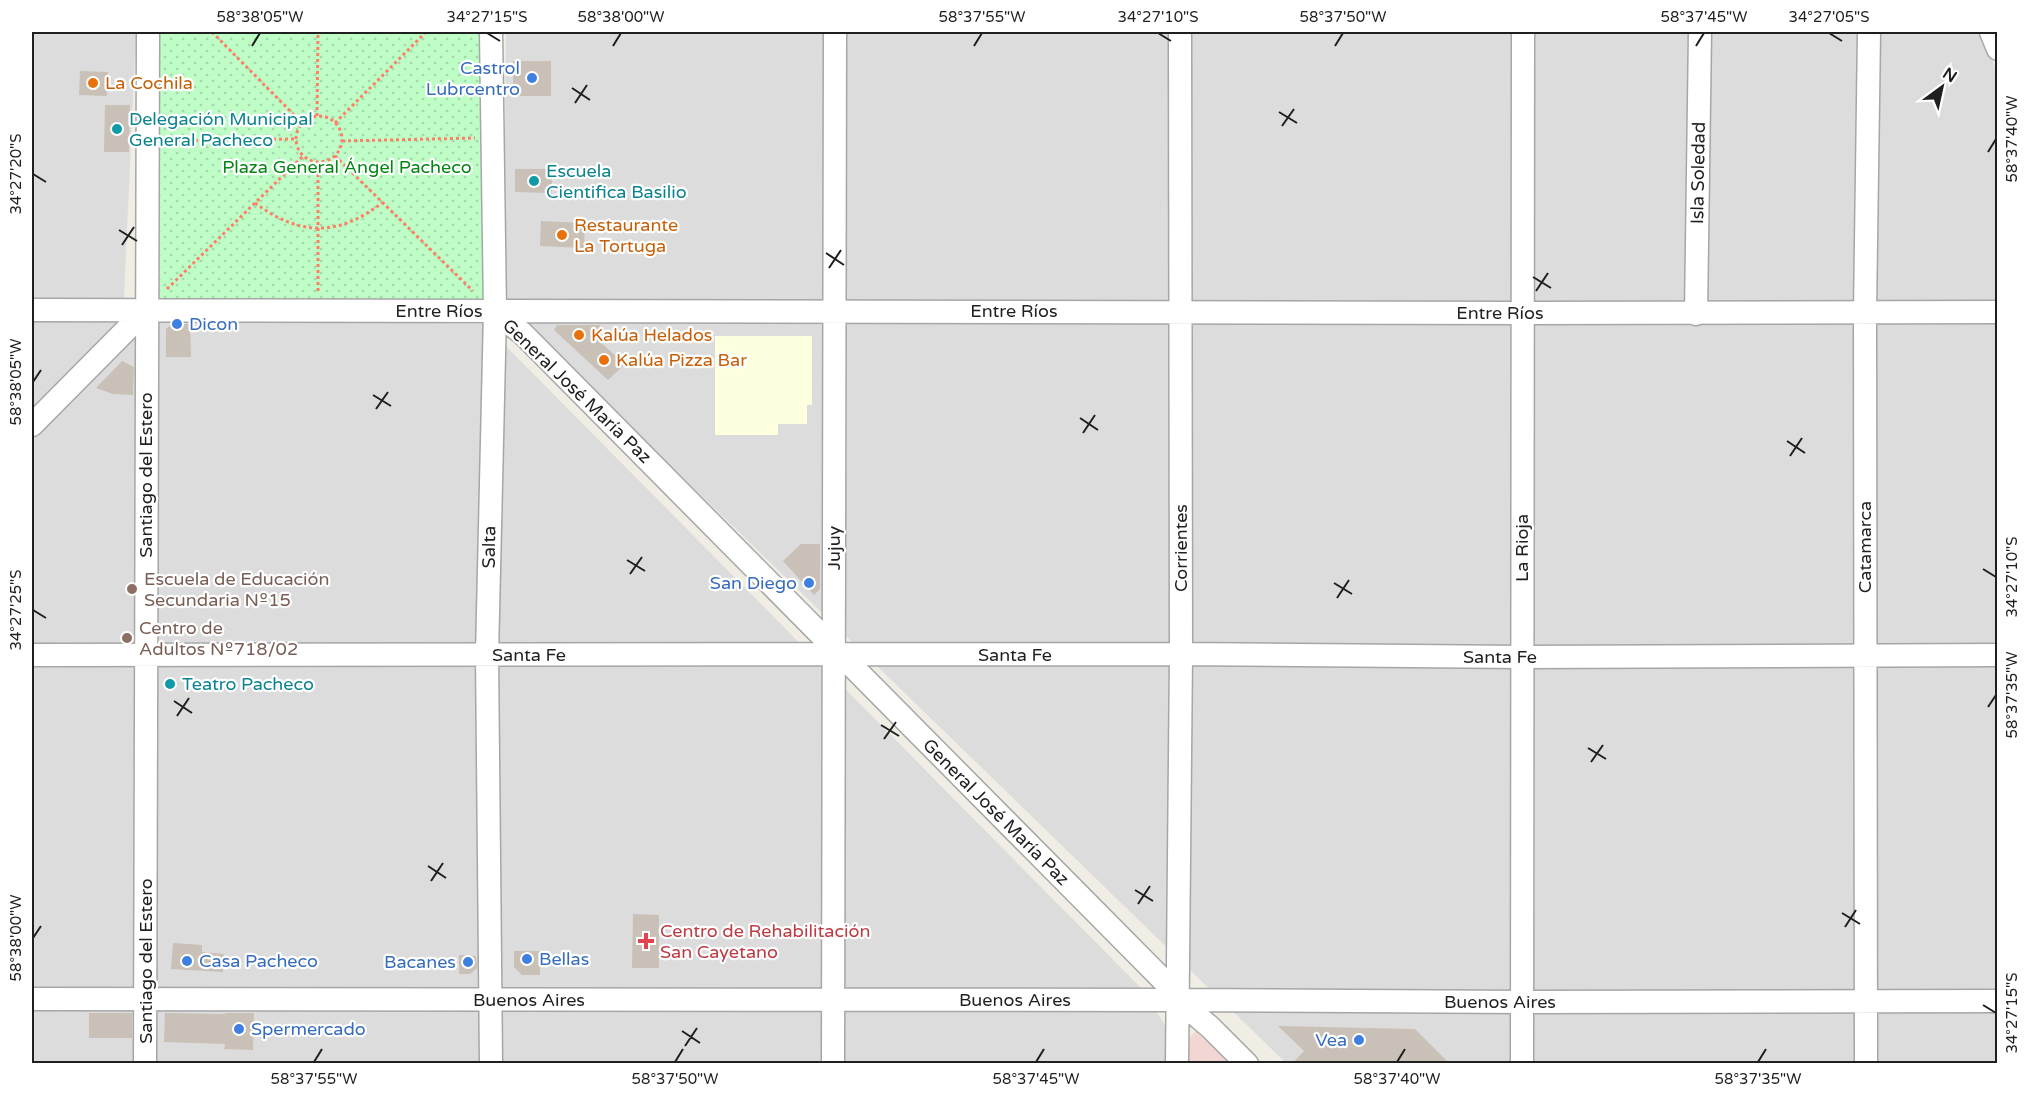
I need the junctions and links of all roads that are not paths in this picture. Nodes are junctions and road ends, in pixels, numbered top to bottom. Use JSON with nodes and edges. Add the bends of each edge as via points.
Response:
{"nodes":[{"id":1,"x":148,"y":32,"type":"edge"},
{"id":2,"x":491,"y":32,"type":"edge"},
{"id":3,"x":835,"y":32,"type":"edge"},
{"id":4,"x":1180,"y":32,"type":"edge"},
{"id":5,"x":1523,"y":32,"type":"edge"},
{"id":6,"x":1700,"y":32,"type":"edge"},
{"id":7,"x":1869,"y":32,"type":"edge"},
{"id":8,"x":1991,"y":32,"type":"edge"},
{"id":9,"x":1998,"y":49,"type":"edge"},
{"id":10,"x":32,"y":310,"type":"edge"},
{"id":11,"x":146,"y":310,"type":"junction"},
{"id":12,"x":834,"y":310,"type":"junction"},
{"id":13,"x":495,"y":312,"type":"junction"},
{"id":14,"x":1180,"y":312,"type":"junction"},
{"id":15,"x":1865,"y":312,"type":"junction"},
{"id":16,"x":1998,"y":312,"type":"edge"},
{"id":17,"x":1522,"y":314,"type":"junction"},
{"id":18,"x":1696,"y":314,"type":"junction"},
{"id":19,"x":32,"y":424,"type":"edge"},
{"id":20,"x":147,"y":654,"type":"junction"},
{"id":21,"x":1181,"y":654,"type":"junction"},
{"id":22,"x":32,"y":655,"type":"edge"},
{"id":23,"x":487,"y":655,"type":"junction"},
{"id":24,"x":1866,"y":655,"type":"junction"},
{"id":25,"x":1998,"y":655,"type":"edge"},
{"id":26,"x":832,"y":656,"type":"junction"},
{"id":27,"x":1521,"y":657,"type":"junction"},
{"id":28,"x":32,"y":999,"type":"edge"},
{"id":29,"x":145,"y":999,"type":"junction"},
{"id":30,"x":491,"y":1000,"type":"junction"},
{"id":31,"x":833,"y":1000,"type":"junction"},
{"id":32,"x":1866,"y":1001,"type":"junction"},
{"id":33,"x":1998,"y":1001,"type":"edge"},
{"id":34,"x":1523,"y":1002,"type":"junction"},
{"id":35,"x":1174,"y":1004,"type":"junction"},
{"id":36,"x":145,"y":1064,"type":"edge"},
{"id":37,"x":491,"y":1064,"type":"edge"},
{"id":38,"x":833,"y":1064,"type":"edge"},
{"id":39,"x":1177,"y":1064,"type":"edge"},
{"id":40,"x":1247,"y":1064,"type":"edge"},
{"id":41,"x":1522,"y":1064,"type":"edge"},
{"id":42,"x":1866,"y":1064,"type":"edge"}],
"edges":[{"from":1,"to":11,"type":"street","name":"Santiago del Estero"},
{"from":2,"to":13,"type":"street","name":"Salta"},
{"from":3,"to":12,"type":"street","name":"Jujuy"},
{"from":4,"to":14,"type":"street","name":"Corrientes"},
{"from":5,"to":17,"type":"street","name":"La Rioja"},
{"from":6,"to":18,"type":"street","name":"Isla Soledad"},
{"from":7,"to":15,"type":"street","name":"Catamarca"},
{"from":8,"to":9,"type":"street"},
{"from":10,"to":11,"type":"street","name":"Entre Ríos"},
{"from":11,"to":13,"type":"street","name":"Entre Ríos"},
{"from":11,"to":19,"type":"street"},
{"from":11,"to":20,"type":"street","name":"Santiago del Estero"},
{"from":12,"to":13,"type":"street","name":"Entre Ríos"},
{"from":12,"to":14,"type":"street","name":"Entre Ríos"},
{"from":12,"to":26,"type":"street","name":"Jujuy"},
{"from":13,"to":23,"type":"street","name":"Salta"},
{"from":13,"to":26,"type":"street","name":"General José María Paz","via":[[523,334]]},
{"from":14,"to":17,"type":"street","name":"Entre Ríos"},
{"from":14,"to":21,"type":"street","name":"Corrientes"},
{"from":15,"to":16,"type":"street","name":"Entre Ríos"},
{"from":15,"to":18,"type":"street","name":"Entre Ríos"},
{"from":15,"to":24,"type":"street","name":"Catamarca"},
{"from":17,"to":18,"type":"street","name":"Entre Ríos"},
{"from":17,"to":27,"type":"street","name":"La Rioja"},
{"from":20,"to":22,"type":"street","name":"Santa Fe"},
{"from":20,"to":23,"type":"street","name":"Santa Fe"},
{"from":20,"to":29,"type":"street","name":"Santiago del Estero"},
{"from":21,"to":26,"type":"street","name":"Santa Fe"},
{"from":21,"to":27,"type":"street","name":"Santa Fe"},
{"from":21,"to":35,"type":"street","name":"Corrientes"},
{"from":23,"to":26,"type":"street","name":"Santa Fe"},
{"from":23,"to":30,"type":"street","name":"Salta"},
{"from":24,"to":25,"type":"street","name":"Santa Fe"},
{"from":24,"to":27,"type":"street","name":"Santa Fe"},
{"from":24,"to":32,"type":"street","name":"Catamarca"},
{"from":26,"to":31,"type":"street","name":"Jujuy"},
{"from":26,"to":35,"type":"street","name":"General José María Paz","via":[[1165,982]]},
{"from":27,"to":34,"type":"street","name":"La Rioja"},
{"from":28,"to":29,"type":"street","name":"Buenos Aires"},
{"from":29,"to":30,"type":"street","name":"Buenos Aires"},
{"from":29,"to":36,"type":"street","name":"Santiago del Estero"},
{"from":30,"to":31,"type":"street","name":"Buenos Aires"},
{"from":30,"to":37,"type":"street","name":"Salta"},
{"from":31,"to":35,"type":"street","name":"Buenos Aires"},
{"from":31,"to":38,"type":"street","name":"Jujuy"},
{"from":32,"to":33,"type":"street","name":"Buenos Aires"},
{"from":32,"to":34,"type":"street","name":"Buenos Aires"},
{"from":32,"to":42,"type":"street","name":"Catamarca"},
{"from":34,"to":35,"type":"street","name":"Buenos Aires"},
{"from":34,"to":41,"type":"street","name":"La Rioja"},
{"from":35,"to":39,"type":"street","name":"Corrientes"},
{"from":35,"to":40,"type":"street","name":"General José María Paz","via":[[1210,1027]]}]}
